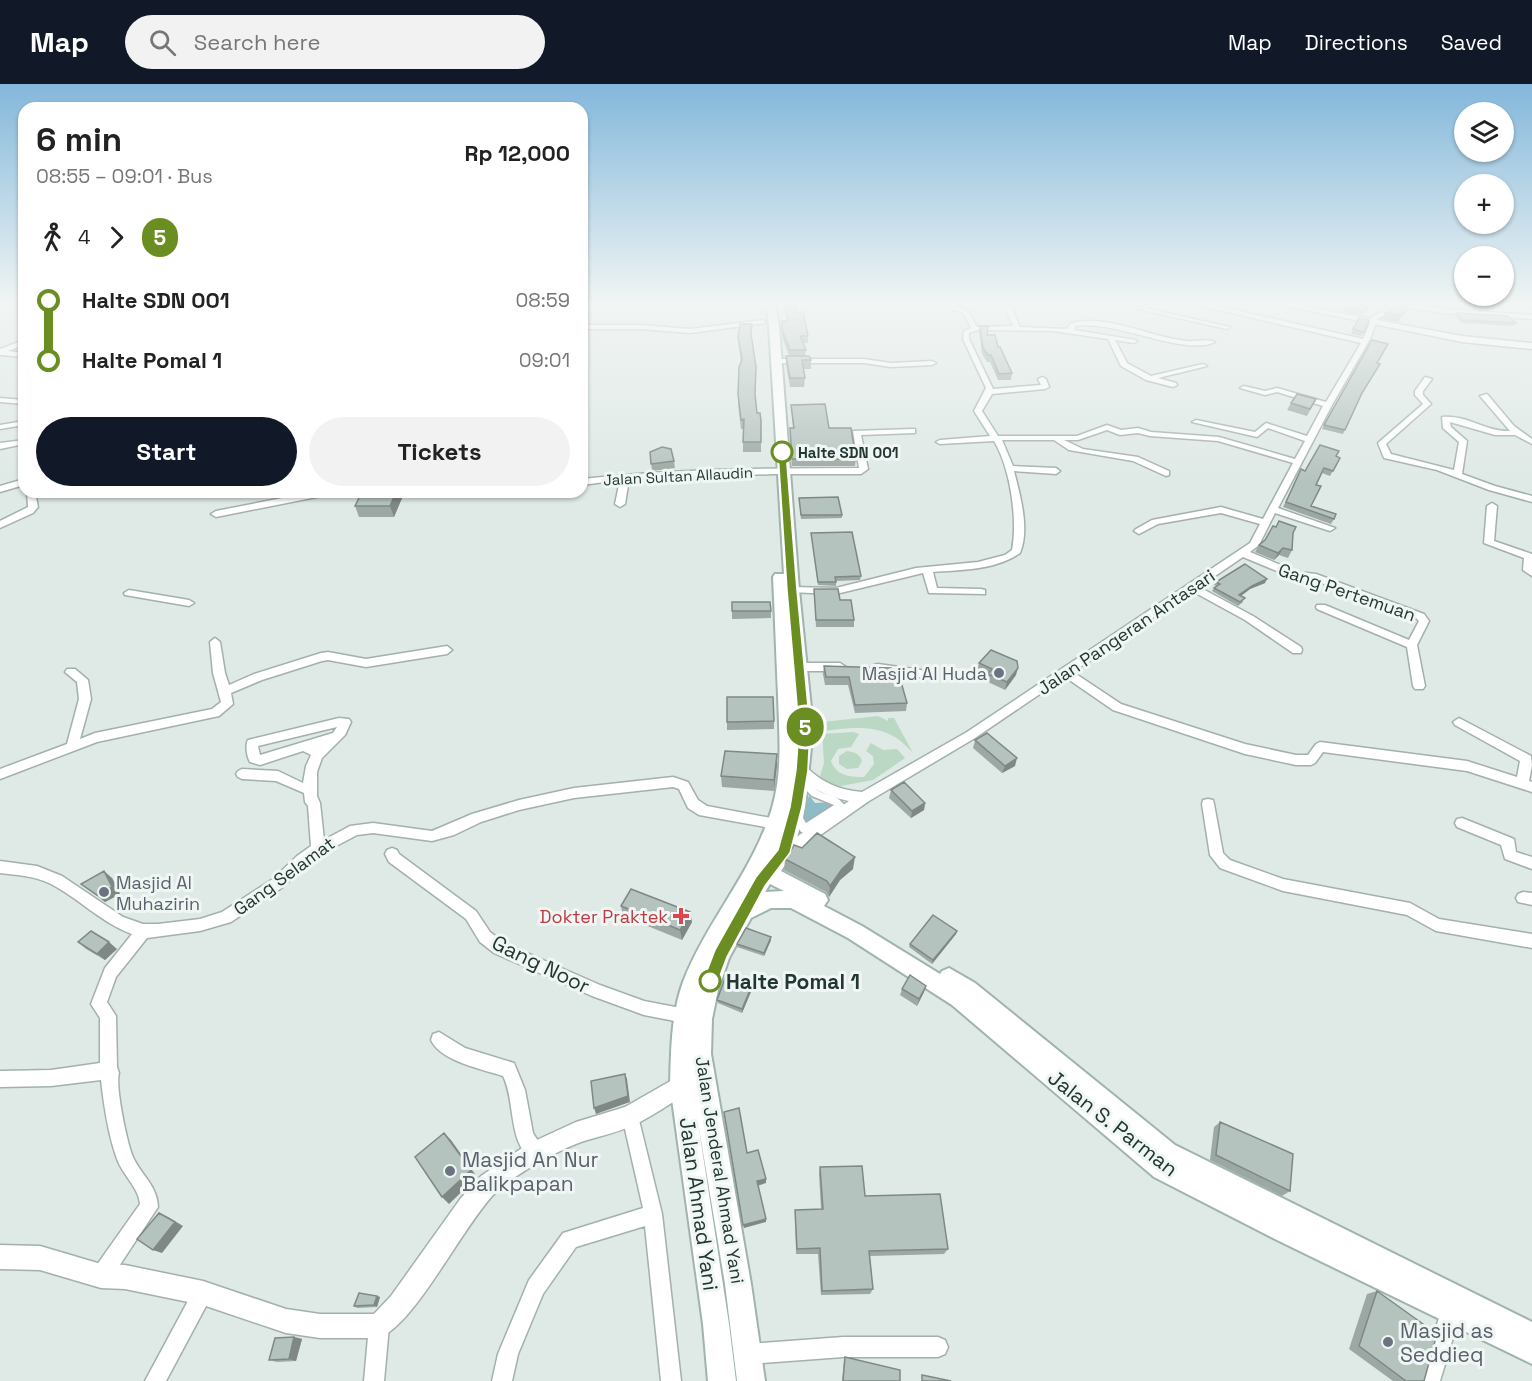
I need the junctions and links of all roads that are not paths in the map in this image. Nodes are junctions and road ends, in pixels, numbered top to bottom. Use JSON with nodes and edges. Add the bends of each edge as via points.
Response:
{"nodes":[{"id":1,"x":776,"y":361,"type":"edge"},
{"id":2,"x":767,"y":362,"type":"edge"},
{"id":3,"x":868,"y":362,"type":"edge"},
{"id":4,"x":978,"y":362,"type":"edge"},
{"id":5,"x":1123,"y":362,"type":"edge"},
{"id":6,"x":1354,"y":362,"type":"edge"},
{"id":7,"x":932,"y":363,"type":"dead end"},
{"id":8,"x":1203,"y":366,"type":"dead end"},
{"id":9,"x":1149,"y":378,"type":"junction"},
{"id":10,"x":1042,"y":379,"type":"dead end"},
{"id":11,"x":1428,"y":379,"type":"dead end"},
{"id":12,"x":1173,"y":385,"type":"dead end"},
{"id":13,"x":1244,"y":388,"type":"dead end"},
{"id":14,"x":989,"y":392,"type":"junction"},
{"id":15,"x":1484,"y":396,"type":"dead end"},
{"id":16,"x":0,"y":400,"type":"edge"},
{"id":17,"x":18,"y":402,"type":"edge"},
{"id":18,"x":1328,"y":405,"type":"junction"},
{"id":19,"x":1196,"y":422,"type":"dead end"},
{"id":20,"x":18,"y":424,"type":"edge"},
{"id":21,"x":0,"y":427,"type":"edge"},
{"id":22,"x":912,"y":431,"type":"dead end"},
{"id":23,"x":1514,"y":433,"type":"junction"},
{"id":24,"x":995,"y":438,"type":"junction"},
{"id":25,"x":1057,"y":439,"type":"junction"},
{"id":26,"x":1310,"y":440,"type":"junction"},
{"id":27,"x":940,"y":442,"type":"dead end"},
{"id":28,"x":1532,"y":442,"type":"edge"},
{"id":29,"x":18,"y":443,"type":"edge"},
{"id":30,"x":0,"y":446,"type":"edge"},
{"id":31,"x":1298,"y":462,"type":"junction"},
{"id":32,"x":1009,"y":468,"type":"junction"},
{"id":33,"x":779,"y":471,"type":"junction"},
{"id":34,"x":1056,"y":471,"type":"dead end"},
{"id":35,"x":1166,"y":473,"type":"dead end"},
{"id":36,"x":1458,"y":474,"type":"junction"},
{"id":37,"x":625,"y":477,"type":"junction"},
{"id":38,"x":588,"y":481,"type":"edge"},
{"id":39,"x":18,"y":484,"type":"edge"},
{"id":40,"x":0,"y":489,"type":"edge"},
{"id":41,"x":32,"y":498,"type":"edge"},
{"id":42,"x":285,"y":498,"type":"edge"},
{"id":43,"x":1532,"y":499,"type":"edge"},
{"id":44,"x":620,"y":504,"type":"dead end"},
{"id":45,"x":1492,"y":506,"type":"dead end"},
{"id":46,"x":1274,"y":510,"type":"junction"},
{"id":47,"x":216,"y":514,"type":"dead end"},
{"id":48,"x":1267,"y":523,"type":"junction"},
{"id":49,"x":0,"y":525,"type":"edge"},
{"id":50,"x":1330,"y":528,"type":"dead end"},
{"id":51,"x":1139,"y":531,"type":"dead end"},
{"id":52,"x":1243,"y":553,"type":"junction"},
{"id":53,"x":927,"y":569,"type":"junction"},
{"id":54,"x":1532,"y":573,"type":"edge"},
{"id":55,"x":1192,"y":587,"type":"junction"},
{"id":56,"x":792,"y":590,"type":"junction"},
{"id":57,"x":129,"y":592,"type":"dead end"},
{"id":58,"x":981,"y":592,"type":"dead end"},
{"id":59,"x":189,"y":603,"type":"dead end"},
{"id":60,"x":1321,"y":608,"type":"dead end"},
{"id":61,"x":215,"y":642,"type":"dead end"},
{"id":62,"x":1412,"y":645,"type":"junction"},
{"id":63,"x":447,"y":650,"type":"dead end"},
{"id":64,"x":1297,"y":650,"type":"dead end"},
{"id":65,"x":799,"y":667,"type":"junction"},
{"id":66,"x":72,"y":672,"type":"dead end"},
{"id":67,"x":1065,"y":672,"type":"junction"},
{"id":68,"x":921,"y":674,"type":"dead end"},
{"id":69,"x":1419,"y":686,"type":"dead end"},
{"id":70,"x":225,"y":691,"type":"junction"},
{"id":71,"x":1459,"y":722,"type":"dead end"},
{"id":72,"x":339,"y":736,"type":"junction"},
{"id":73,"x":72,"y":746,"type":"junction"},
{"id":74,"x":304,"y":746,"type":"junction"},
{"id":75,"x":319,"y":754,"type":"junction"},
{"id":76,"x":802,"y":770,"type":"junction"},
{"id":77,"x":0,"y":774,"type":"edge"},
{"id":78,"x":242,"y":774,"type":"dead end"},
{"id":79,"x":1527,"y":785,"type":"edge"},
{"id":80,"x":309,"y":789,"type":"junction"},
{"id":81,"x":864,"y":797,"type":"junction"},
{"id":82,"x":836,"y":801,"type":"joint"},
{"id":83,"x":1208,"y":804,"type":"dead end"},
{"id":84,"x":1462,"y":823,"type":"dead end"},
{"id":85,"x":776,"y":824,"type":"junction"},
{"id":86,"x":318,"y":849,"type":"junction"},
{"id":87,"x":783,"y":853,"type":"junction"},
{"id":88,"x":392,"y":854,"type":"dead end"},
{"id":89,"x":1532,"y":863,"type":"edge"},
{"id":90,"x":0,"y":867,"type":"edge"},
{"id":91,"x":766,"y":872,"type":"junction"},
{"id":92,"x":745,"y":911,"type":"junction"},
{"id":93,"x":143,"y":931,"type":"junction"},
{"id":94,"x":1532,"y":941,"type":"edge"},
{"id":95,"x":685,"y":1015,"type":"junction"},
{"id":96,"x":439,"y":1040,"type":"dead end"},
{"id":97,"x":111,"y":1073,"type":"junction"},
{"id":98,"x":0,"y":1079,"type":"edge"},
{"id":99,"x":681,"y":1085,"type":"junction"},
{"id":100,"x":630,"y":1116,"type":"junction"},
{"id":101,"x":536,"y":1152,"type":"junction"},
{"id":102,"x":653,"y":1214,"type":"junction"},
{"id":103,"x":0,"y":1257,"type":"edge"},
{"id":104,"x":101,"y":1276,"type":"junction"},
{"id":105,"x":203,"y":1293,"type":"junction"},
{"id":106,"x":1451,"y":1311,"type":"junction"},
{"id":107,"x":379,"y":1326,"type":"junction"},
{"id":108,"x":1532,"y":1336,"type":"edge"},
{"id":109,"x":938,"y":1347,"type":"dead end"},
{"id":110,"x":1532,"y":1350,"type":"edge"},
{"id":111,"x":748,"y":1354,"type":"junction"},
{"id":112,"x":155,"y":1381,"type":"edge"},
{"id":113,"x":374,"y":1381,"type":"edge"},
{"id":114,"x":502,"y":1381,"type":"edge"},
{"id":115,"x":671,"y":1381,"type":"edge"},
{"id":116,"x":722,"y":1381,"type":"edge"},
{"id":117,"x":751,"y":1381,"type":"edge"},
{"id":118,"x":1430,"y":1381,"type":"edge"}],
"edges":[{"from":1,"to":33,"type":"main road","name":"Jalan Jenderal Ahmad Yani"},
{"from":2,"to":33,"type":"main road","name":"Jalan Jenderal Ahmad Yani"},
{"from":3,"to":7,"type":"street"},
{"from":4,"to":14,"type":"street"},
{"from":5,"to":9,"type":"street"},
{"from":6,"to":18,"type":"street","name":"Jalan Pangeran Antasari"},
{"from":8,"to":9,"type":"street"},
{"from":9,"to":12,"type":"street"},
{"from":10,"to":14,"type":"street","via":[[1045,387]]},
{"from":11,"to":36,"type":"street","via":[[1419,391],[1427,404],[1388,435],[1383,449],[1387,456],[1398,460]]},
{"from":13,"to":18,"type":"street","via":[[1265,393],[1277,390]]},
{"from":14,"to":24,"type":"street","via":[[978,411]]},
{"from":15,"to":23,"type":"street"},
{"from":16,"to":17,"type":"street"},
{"from":18,"to":26,"type":"street","name":"Jalan Pangeran Antasari"},
{"from":19,"to":26,"type":"street","via":[[1257,435],[1266,425]]},
{"from":20,"to":21,"type":"street"},
{"from":22,"to":33,"type":"street","name":"Jalan Sultan Allaudin","via":[[856,433],[864,470],[861,471]]},
{"from":23,"to":28,"type":"street"},
{"from":23,"to":36,"type":"street","via":[[1494,433],[1445,419],[1447,428],[1463,441]]},
{"from":24,"to":25,"type":"street"},
{"from":24,"to":27,"type":"street"},
{"from":24,"to":32,"type":"street"},
{"from":25,"to":31,"type":"street","via":[[1078,438],[1107,427],[1120,434],[1138,430],[1219,439]]},
{"from":25,"to":35,"type":"street","via":[[1067,447],[1134,458]]},
{"from":26,"to":31,"type":"street","name":"Jalan Pangeran Antasari"},
{"from":29,"to":30,"type":"street"},
{"from":31,"to":46,"type":"street","name":"Jalan Pangeran Antasari"},
{"from":32,"to":34,"type":"street"},
{"from":32,"to":53,"type":"street","via":[[1015,495],[1017,551],[978,565]]},
{"from":33,"to":37,"type":"street","name":"Jalan Sultan Allaudin"},
{"from":33,"to":56,"type":"main road","name":"Jalan Jenderal Ahmad Yani"},
{"from":33,"to":85,"type":"main road","name":"Jalan Jenderal Ahmad Yani","via":[[789,768]]},
{"from":36,"to":43,"type":"street"},
{"from":37,"to":38,"type":"street","name":"Jalan Sultan Allaudin"},
{"from":37,"to":44,"type":"street"},
{"from":39,"to":40,"type":"street"},
{"from":41,"to":49,"type":"street","via":[[30,511]]},
{"from":42,"to":47,"type":"street"},
{"from":45,"to":54,"type":"street","via":[[1489,543],[1529,556],[1528,570]]},
{"from":46,"to":48,"type":"street","name":"Jalan Pangeran Antasari"},
{"from":46,"to":50,"type":"street"},
{"from":48,"to":51,"type":"street","via":[[1221,510],[1155,522]]},
{"from":48,"to":52,"type":"street","name":"Jalan Pangeran Antasari"},
{"from":52,"to":55,"type":"street","name":"Jalan Pangeran Antasari"},
{"from":52,"to":62,"type":"street","name":"Gang Pertemuan","via":[[1294,575],[1312,576],[1420,616],[1424,621]]},
{"from":53,"to":56,"type":"street","via":[[836,591]]},
{"from":53,"to":58,"type":"street","via":[[933,591]]},
{"from":55,"to":64,"type":"street"},
{"from":55,"to":67,"type":"street","name":"Jalan Pangeran Antasari"},
{"from":56,"to":65,"type":"main road","name":"Jalan Jenderal Ahmad Yani"},
{"from":57,"to":59,"type":"street"},
{"from":60,"to":62,"type":"street","name":"Gang Pertemuan"},
{"from":61,"to":70,"type":"street"},
{"from":62,"to":69,"type":"street","name":"Gang Pertemuan"},
{"from":63,"to":70,"type":"street","via":[[366,663],[321,657]]},
{"from":65,"to":68,"type":"street","via":[[892,669],[900,674]]},
{"from":65,"to":76,"type":"main road","name":"Jalan Jenderal Ahmad Yani","via":[[805,728]]},
{"from":66,"to":73,"type":"street","via":[[82,680],[86,699]]},
{"from":67,"to":79,"type":"street","via":[[1117,706],[1265,753],[1311,760],[1320,747],[1467,766]]},
{"from":67,"to":81,"type":"street","name":"Jalan Pangeran Antasari","via":[[971,735]]},
{"from":70,"to":73,"type":"street","via":[[227,704],[215,713]]},
{"from":71,"to":79,"type":"street","via":[[1527,759]]},
{"from":72,"to":74,"type":"street"},
{"from":72,"to":74,"type":"street","via":[[343,721],[252,743],[254,759],[260,760]]},
{"from":72,"to":75,"type":"street"},
{"from":73,"to":77,"type":"street"},
{"from":74,"to":75,"type":"street"},
{"from":75,"to":80,"type":"street","via":[[313,764]]},
{"from":76,"to":81,"type":"street","via":[[826,790]]},
{"from":76,"to":87,"type":"main road","name":"Jalan Jenderal Ahmad Yani"},
{"from":78,"to":80,"type":"street","via":[[278,776]]},
{"from":80,"to":86,"type":"street"},
{"from":81,"to":87,"type":"street","name":"Jalan Pangeran Antasari"},
{"from":82,"to":82,"type":"street","via":[[840,806],[805,829],[798,819],[803,782],[815,793]]},
{"from":83,"to":94,"type":"street","via":[[1218,855],[1225,864],[1283,885],[1410,909],[1436,925]]},
{"from":84,"to":89,"type":"street","via":[[1506,841],[1510,855]]},
{"from":85,"to":86,"type":"street","name":"Gang Selamat","via":[[704,811],[693,804],[684,786],[673,782],[574,793],[477,818],[432,836],[373,828],[355,830]]},
{"from":85,"to":95,"type":"main road","name":"Jalan Jenderal Ahmad Yani","via":[[755,873],[708,951],[694,981]]},
{"from":86,"to":93,"type":"street","name":"Gang Selamat","via":[[278,883],[226,917]]},
{"from":87,"to":91,"type":"main road","name":"Jalan Jenderal Ahmad Yani"},
{"from":88,"to":95,"type":"street","name":"Gang Noor","via":[[471,915],[499,948],[644,1008]]},
{"from":90,"to":93,"type":"street","name":"Gang Selamat","via":[[37,872],[57,880],[118,922]]},
{"from":91,"to":92,"type":"main road","name":"Jalan Jenderal Ahmad Yani"},
{"from":91,"to":108,"type":"main road","name":"Jalan S. Parman","via":[[859,922],[968,990],[1167,1153]]},
{"from":92,"to":106,"type":"main road","name":"Jalan S. Parman","via":[[769,899],[793,900],[855,932],[959,998],[1163,1168]]},
{"from":92,"to":111,"type":"main road","name":"Jalan Jenderal Ahmad Yani","via":[[720,955],[707,990],[700,1054]]},
{"from":93,"to":97,"type":"street","via":[[110,973],[99,1004],[108,1016],[106,1041]]},
{"from":95,"to":99,"type":"main road","name":"Jalan Jenderal Ahmad Yani"},
{"from":96,"to":101,"type":"street","via":[[461,1055],[508,1069],[520,1099],[523,1135]]},
{"from":97,"to":98,"type":"street"},
{"from":97,"to":104,"type":"street","via":[[126,1161],[150,1200],[144,1218]]},
{"from":99,"to":100,"type":"street"},
{"from":99,"to":116,"type":"main road","name":"Jalan Ahmad Yani"},
{"from":100,"to":101,"type":"street","via":[[576,1133]]},
{"from":100,"to":102,"type":"street"},
{"from":101,"to":107,"type":"street","via":[[489,1184],[400,1305]]},
{"from":102,"to":114,"type":"street","via":[[570,1240],[536,1287],[508,1354]]},
{"from":102,"to":115,"type":"street"},
{"from":103,"to":104,"type":"street","via":[[40,1258]]},
{"from":104,"to":105,"type":"street"},
{"from":105,"to":107,"type":"street","via":[[286,1321],[320,1326]]},
{"from":105,"to":112,"type":"street"},
{"from":106,"to":110,"type":"main road","name":"Jalan S. Parman"},
{"from":106,"to":118,"type":"street"},
{"from":107,"to":113,"type":"street"},
{"from":109,"to":111,"type":"street","via":[[843,1347]]},
{"from":111,"to":117,"type":"main road","name":"Jalan Jenderal Ahmad Yani"}]}
